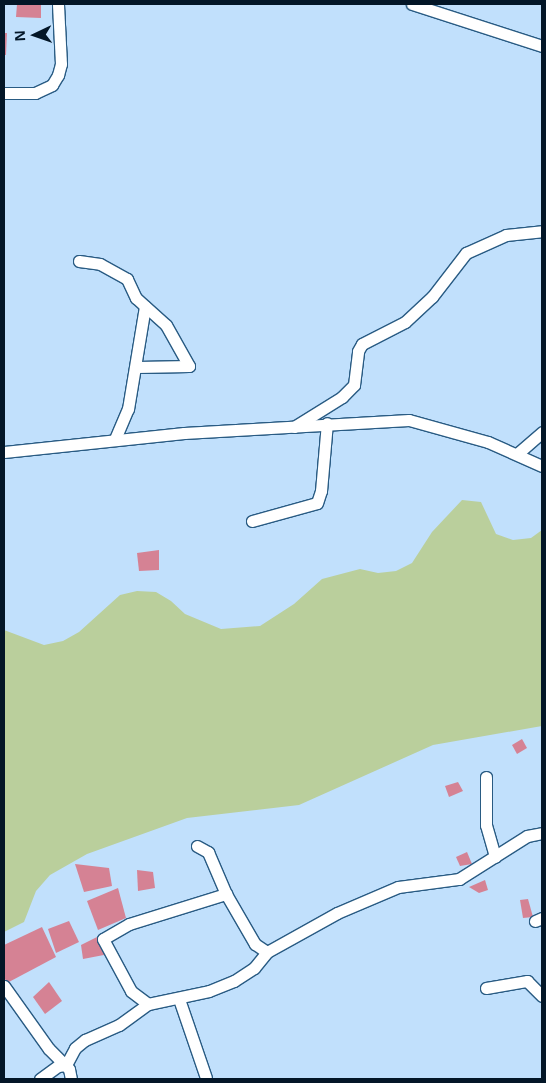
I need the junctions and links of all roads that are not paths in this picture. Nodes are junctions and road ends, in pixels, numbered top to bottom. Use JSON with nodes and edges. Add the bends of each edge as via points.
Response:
{"nodes":[{"id":1,"x":58,"y":4,"type":"edge"},
{"id":2,"x":418,"y":5,"type":"edge"},
{"id":3,"x":542,"y":46,"type":"edge"},
{"id":4,"x":4,"y":93,"type":"edge"},
{"id":5,"x":542,"y":231,"type":"edge"},
{"id":6,"x":80,"y":261,"type":"dead end"},
{"id":7,"x":145,"y":306,"type":"junction"},
{"id":8,"x":137,"y":367,"type":"junction"},
{"id":9,"x":327,"y":423,"type":"junction"},
{"id":10,"x":293,"y":428,"type":"junction"},
{"id":11,"x":542,"y":432,"type":"edge"},
{"id":12,"x":115,"y":439,"type":"junction"},
{"id":13,"x":4,"y":452,"type":"edge"},
{"id":14,"x":517,"y":454,"type":"junction"},
{"id":15,"x":542,"y":466,"type":"edge"},
{"id":16,"x":252,"y":521,"type":"dead end"},
{"id":17,"x":486,"y":777,"type":"dead end"},
{"id":18,"x":542,"y":833,"type":"edge"},
{"id":19,"x":197,"y":846,"type":"dead end"},
{"id":20,"x":495,"y":856,"type":"junction"},
{"id":21,"x":226,"y":894,"type":"junction"},
{"id":22,"x":267,"y":952,"type":"junction"},
{"id":23,"x":4,"y":986,"type":"edge"},
{"id":24,"x":486,"y":988,"type":"dead end"},
{"id":25,"x":542,"y":996,"type":"edge"},
{"id":26,"x":179,"y":999,"type":"junction"},
{"id":27,"x":148,"y":1004,"type":"junction"},
{"id":28,"x":66,"y":1065,"type":"junction"},
{"id":29,"x":206,"y":1078,"type":"edge"},
{"id":30,"x":40,"y":1079,"type":"edge"},
{"id":31,"x":72,"y":1079,"type":"edge"}],
"edges":[{"from":1,"to":4,"type":"street","via":[[61,64],[52,85],[35,93]]},
{"from":2,"to":3,"type":"street"},
{"from":5,"to":10,"type":"street","via":[[506,235],[466,253],[432,297],[405,322],[362,344],[358,351],[354,385],[342,397]]},
{"from":6,"to":7,"type":"street","via":[[117,272]]},
{"from":7,"to":8,"type":"street"},
{"from":7,"to":8,"type":"street","via":[[166,325],[189,366]]},
{"from":8,"to":12,"type":"street","via":[[128,409]]},
{"from":9,"to":10,"type":"street"},
{"from":9,"to":14,"type":"street","via":[[409,420]]},
{"from":9,"to":16,"type":"street","via":[[321,491],[317,502]]},
{"from":10,"to":12,"type":"street"},
{"from":11,"to":14,"type":"street"},
{"from":12,"to":13,"type":"street"},
{"from":14,"to":15,"type":"street"},
{"from":17,"to":20,"type":"street","via":[[486,825]]},
{"from":18,"to":20,"type":"street","via":[[527,836]]},
{"from":19,"to":21,"type":"street","via":[[208,852]]},
{"from":20,"to":22,"type":"street","via":[[459,879],[398,887],[338,913]]},
{"from":21,"to":22,"type":"street","via":[[255,944]]},
{"from":21,"to":27,"type":"street","via":[[129,924],[104,939],[131,991]]},
{"from":22,"to":26,"type":"street","via":[[263,961],[234,981]]},
{"from":23,"to":28,"type":"street","via":[[49,1049]]},
{"from":24,"to":25,"type":"street","via":[[527,981]]},
{"from":26,"to":27,"type":"street"},
{"from":26,"to":29,"type":"street"},
{"from":27,"to":28,"type":"street","via":[[118,1025],[85,1040],[75,1048]]},
{"from":28,"to":30,"type":"street","via":[[58,1066]]},
{"from":28,"to":31,"type":"street"}]}
